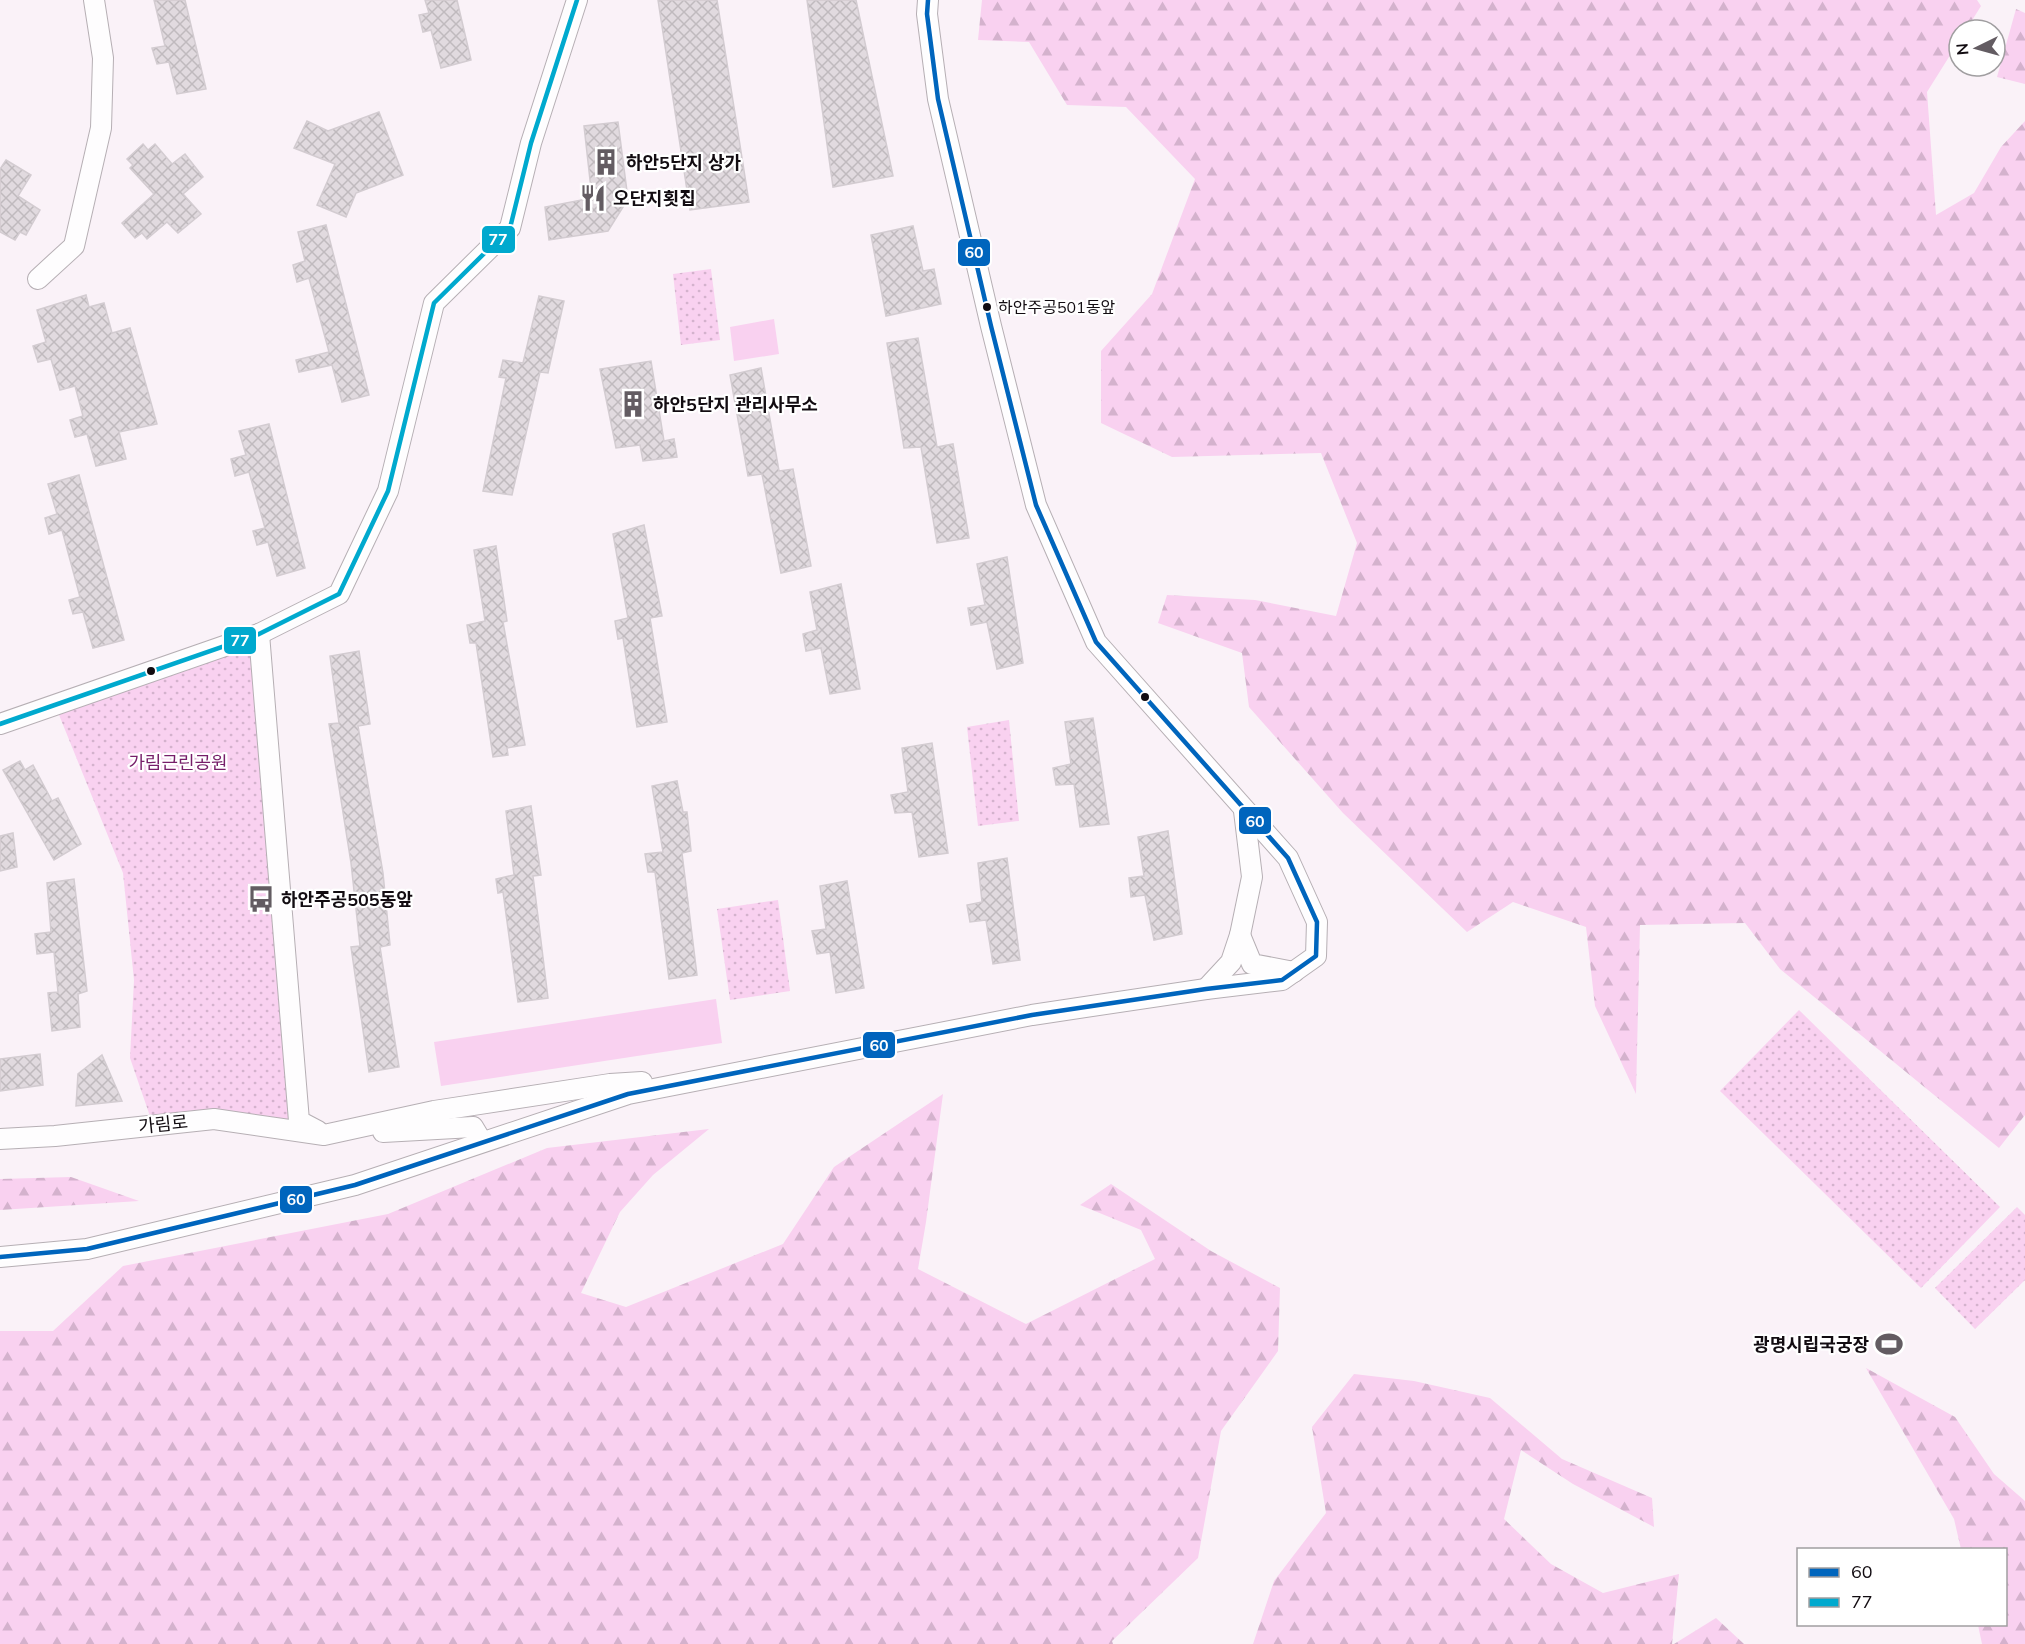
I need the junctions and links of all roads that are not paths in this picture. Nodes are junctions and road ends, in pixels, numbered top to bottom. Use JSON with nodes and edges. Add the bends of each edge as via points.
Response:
{"nodes":[{"id":1,"x":94,"y":0,"type":"edge"},
{"id":2,"x":577,"y":0,"type":"edge"},
{"id":3,"x":928,"y":0,"type":"edge"},
{"id":4,"x":38,"y":279,"type":"dead end"},
{"id":5,"x":259,"y":634,"type":"junction"},
{"id":6,"x":0,"y":724,"type":"edge"},
{"id":7,"x":1244,"y":811,"type":"junction"},
{"id":8,"x":1240,"y":935,"type":"junction"},
{"id":9,"x":1294,"y":972,"type":"junction"},
{"id":10,"x":1206,"y":989,"type":"junction"},
{"id":11,"x":714,"y":1077,"type":"junction"},
{"id":12,"x":324,"y":1135,"type":"junction"},
{"id":13,"x":0,"y":1139,"type":"edge"},
{"id":14,"x":482,"y":1142,"type":"junction"},
{"id":15,"x":0,"y":1257,"type":"edge"}],
"edges":[{"from":1,"to":4,"type":"street","via":[[103,58],[101,128],[74,246]]},
{"from":2,"to":5,"type":"street","via":[[531,143],[510,228],[434,303],[388,491],[339,594]]},
{"from":3,"to":7,"type":"street","via":[[938,99],[1036,505],[1096,642]]},
{"from":5,"to":6,"type":"street"},
{"from":5,"to":12,"type":"street","via":[[299,1121]]},
{"from":7,"to":8,"type":"street","via":[[1252,877]]},
{"from":7,"to":9,"type":"street","via":[[1288,858],[1317,922],[1316,956]]},
{"from":8,"to":9,"type":"street","via":[[1252,964]]},
{"from":8,"to":10,"type":"street","via":[[1231,962]]},
{"from":9,"to":10,"type":"street","via":[[1282,980]]},
{"from":10,"to":11,"type":"street","via":[[1032,1015]]},
{"from":11,"to":12,"type":"street","via":[[610,1084],[434,1111]]},
{"from":11,"to":14,"type":"street","via":[[628,1094]]},
{"from":12,"to":13,"type":"street","name":"가림로","via":[[214,1119]]},
{"from":12,"to":14,"type":"street","via":[[473,1127]]},
{"from":14,"to":15,"type":"street","via":[[355,1185],[87,1249]]}]}
